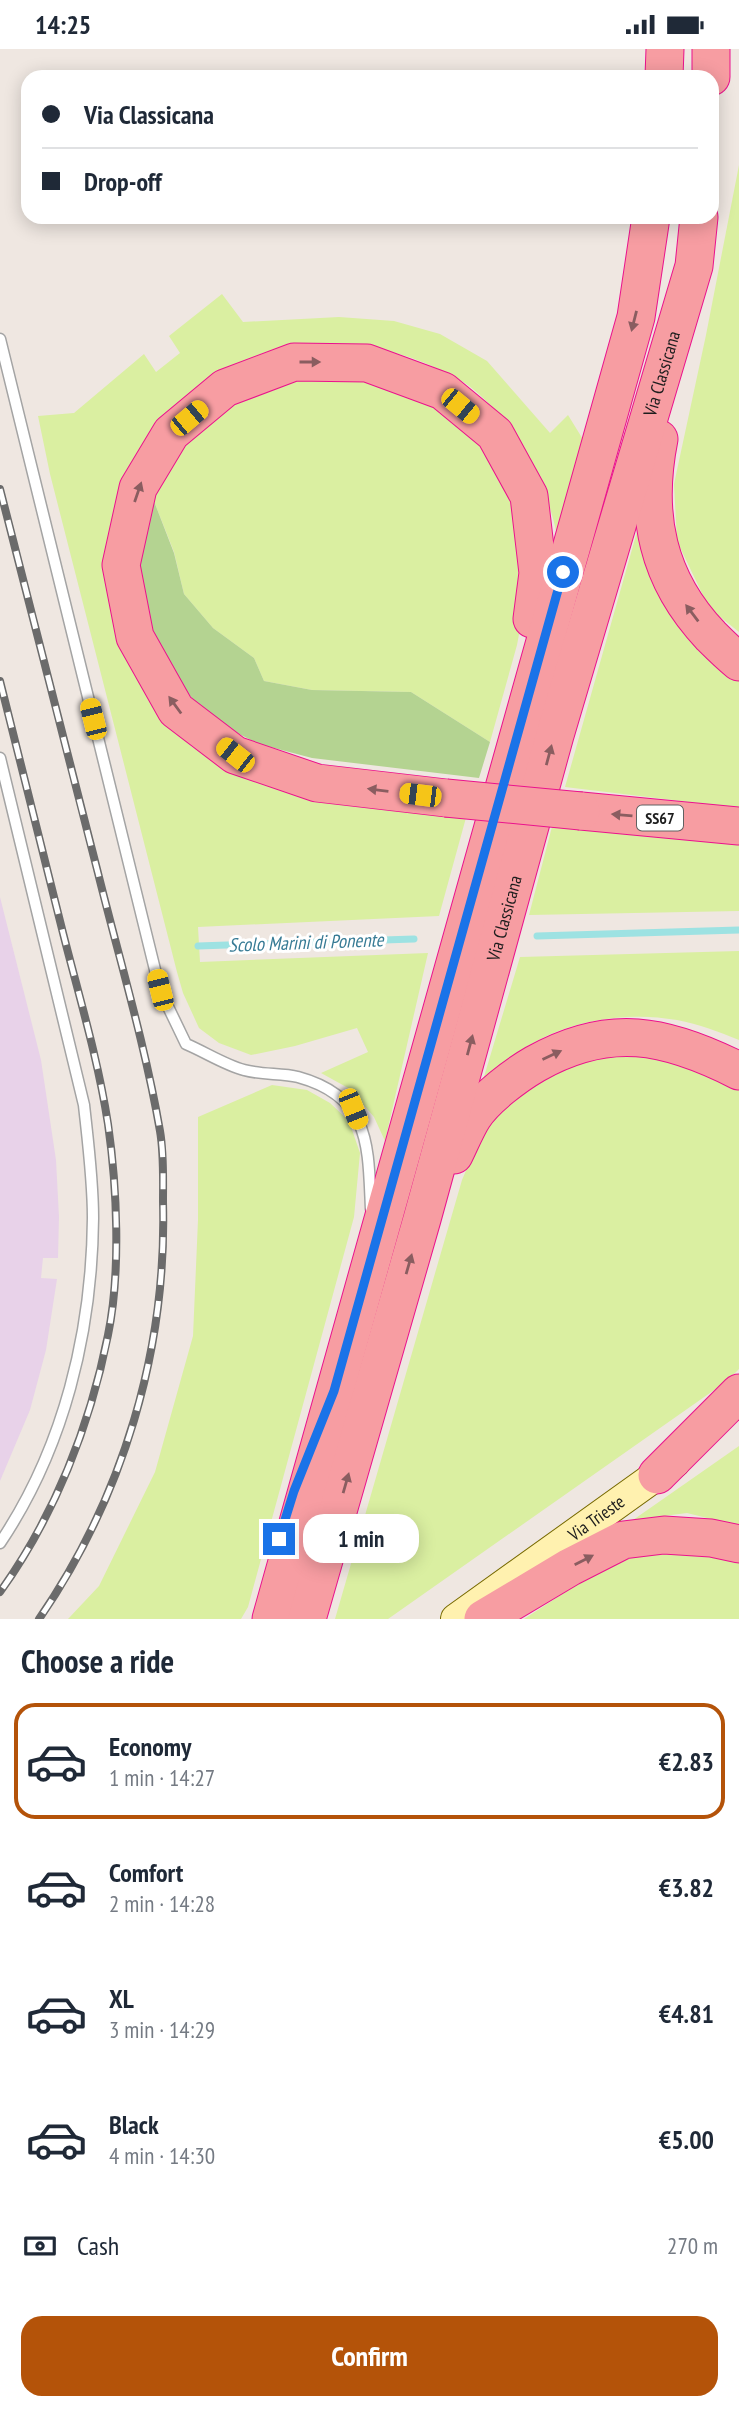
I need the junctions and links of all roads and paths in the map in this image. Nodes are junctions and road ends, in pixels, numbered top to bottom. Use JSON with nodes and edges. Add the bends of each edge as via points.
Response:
{"nodes":[{"id":1,"x":648,"y":49,"type":"edge"},
{"id":2,"x":665,"y":49,"type":"edge"},
{"id":3,"x":711,"y":49,"type":"edge"},
{"id":4,"x":649,"y":70,"type":"edge"},
{"id":5,"x":664,"y":70,"type":"edge"},
{"id":6,"x":710,"y":70,"type":"edge"},
{"id":7,"x":649,"y":224,"type":"edge"},
{"id":8,"x":698,"y":224,"type":"edge"},
{"id":9,"x":694,"y":266,"type":"junction"},
{"id":10,"x":0,"y":339,"type":"edge"},
{"id":11,"x":739,"y":662,"type":"edge"},
{"id":12,"x":520,"y":725,"type":"junction"},
{"id":13,"x":0,"y":758,"type":"edge"},
{"id":14,"x":739,"y":826,"type":"edge"},
{"id":15,"x":739,"y":1071,"type":"edge"},
{"id":16,"x":422,"y":1219,"type":"junction"},
{"id":17,"x":373,"y":1251,"type":"junction"},
{"id":18,"x":334,"y":1391,"type":"junction"},
{"id":19,"x":739,"y":1393,"type":"edge"},
{"id":20,"x":739,"y":1419,"type":"edge"},
{"id":21,"x":657,"y":1475,"type":"junction"},
{"id":22,"x":0,"y":1543,"type":"edge"},
{"id":23,"x":739,"y":1544,"type":"edge"},
{"id":24,"x":254,"y":1619,"type":"edge"},
{"id":25,"x":271,"y":1619,"type":"edge"},
{"id":26,"x":307,"y":1619,"type":"edge"},
{"id":27,"x":456,"y":1619,"type":"edge"},
{"id":28,"x":483,"y":1619,"type":"edge"}],
"edges":[{"from":1,"to":4,"type":"highway"},
{"from":2,"to":5,"type":"highway"},
{"from":3,"to":6,"type":"highway"},
{"from":7,"to":12,"type":"highway","one_way":true,"via":[[636,317]]},
{"from":8,"to":9,"type":"highway","name":"Via Classicana"},
{"from":11,"to":9,"type":"highway","one_way":true,"via":[[693,616],[678,593],[655,530],[654,464]]},
{"from":16,"to":9,"type":"highway","name":"Via Classicana","one_way":true,"via":[[555,735]]},
{"from":10,"to":17,"type":"lane","via":[[160,990],[186,1044],[245,1070],[297,1077],[327,1088],[353,1109],[368,1147]]},
{"from":14,"to":12,"type":"highway","number":"SS67","one_way":true,"bridge":true,"via":[[317,783],[235,755],[176,710],[135,637],[121,565],[138,488],[171,433],[225,389],[294,362],[307,362],[367,363],[443,391],[495,434],[529,496],[538,573]]},
{"from":12,"to":17,"type":"highway","number":"SS67"},
{"from":13,"to":22,"type":"lane","via":[[84,1105],[93,1218],[79,1351],[64,1407],[42,1471]]},
{"from":16,"to":15,"type":"highway","one_way":true,"via":[[474,1115],[515,1075],[554,1053],[595,1039],[637,1037],[672,1042]]},
{"from":26,"to":16,"type":"highway","name":"Via Classicana","one_way":true},
{"from":17,"to":18,"type":"highway","number":"SS67"},
{"from":18,"to":24,"type":"highway","via":[[294,1491]]},
{"from":18,"to":25,"type":"highway","number":"SS67"},
{"from":19,"to":21,"type":"highway"},
{"from":20,"to":21,"type":"main road","name":"Via Trieste"},
{"from":21,"to":27,"type":"main road","name":"Via Trieste"},
{"from":28,"to":23,"type":"highway","one_way":true,"via":[[623,1540],[664,1535]]}]}
